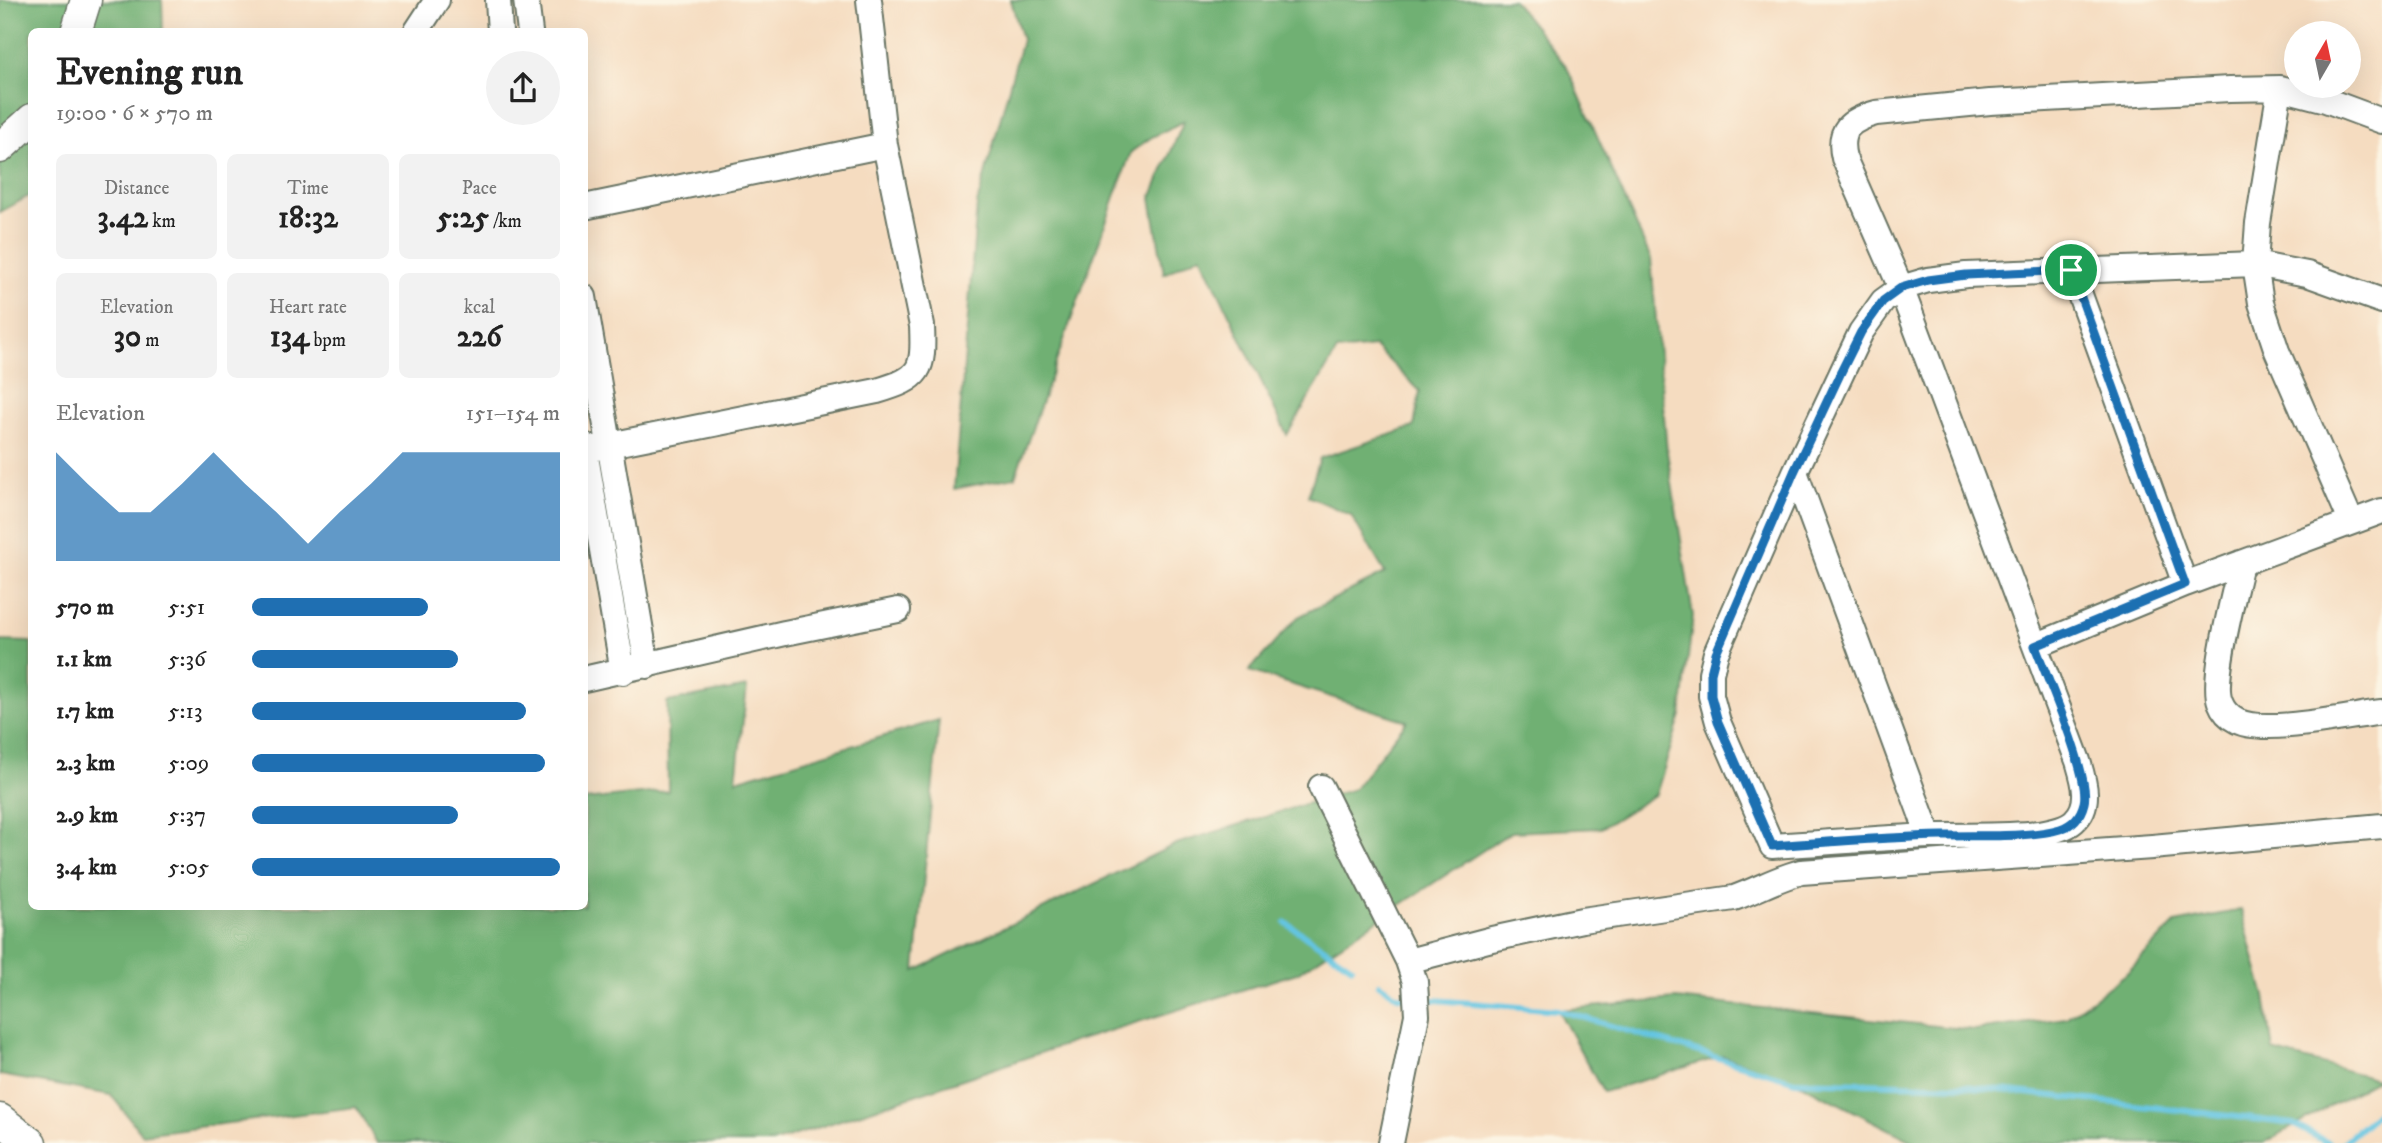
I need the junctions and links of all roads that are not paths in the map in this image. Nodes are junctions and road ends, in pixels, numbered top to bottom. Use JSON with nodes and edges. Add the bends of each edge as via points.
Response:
{"nodes":[{"id":1,"x":86,"y":0,"type":"edge"},
{"id":2,"x":437,"y":0,"type":"edge"},
{"id":3,"x":498,"y":0,"type":"edge"},
{"id":4,"x":526,"y":0,"type":"edge"},
{"id":5,"x":869,"y":0,"type":"edge"},
{"id":6,"x":77,"y":28,"type":"edge"},
{"id":7,"x":419,"y":28,"type":"edge"},
{"id":8,"x":500,"y":28,"type":"edge"},
{"id":9,"x":530,"y":28,"type":"edge"},
{"id":10,"x":2280,"y":88,"type":"junction"},
{"id":11,"x":2382,"y":121,"type":"edge"},
{"id":12,"x":28,"y":123,"type":"edge"},
{"id":13,"x":886,"y":145,"type":"junction"},
{"id":14,"x":0,"y":148,"type":"edge"},
{"id":15,"x":588,"y":206,"type":"edge"},
{"id":16,"x":2255,"y":264,"type":"junction"},
{"id":17,"x":2071,"y":270,"type":"junction"},
{"id":18,"x":1901,"y":288,"type":"junction"},
{"id":19,"x":2382,"y":302,"type":"edge"},
{"id":20,"x":588,"y":364,"type":"edge"},
{"id":21,"x":593,"y":447,"type":"edge"},
{"id":22,"x":1794,"y":472,"type":"junction"},
{"id":23,"x":2382,"y":511,"type":"edge"},
{"id":24,"x":2351,"y":521,"type":"junction"},
{"id":25,"x":2241,"y":563,"type":"junction"},
{"id":26,"x":2185,"y":584,"type":"junction"},
{"id":27,"x":898,"y":610,"type":"dead end"},
{"id":28,"x":2035,"y":646,"type":"junction"},
{"id":29,"x":647,"y":666,"type":"junction"},
{"id":30,"x":623,"y":671,"type":"junction"},
{"id":31,"x":588,"y":678,"type":"edge"},
{"id":32,"x":2382,"y":712,"type":"edge"},
{"id":33,"x":1321,"y":787,"type":"dead end"},
{"id":34,"x":2382,"y":826,"type":"edge"},
{"id":35,"x":1929,"y":836,"type":"junction"},
{"id":36,"x":1772,"y":846,"type":"junction"},
{"id":37,"x":1783,"y":876,"type":"junction"},
{"id":38,"x":1411,"y":972,"type":"junction"},
{"id":39,"x":0,"y":1119,"type":"edge"},
{"id":40,"x":31,"y":1143,"type":"edge"},
{"id":41,"x":1391,"y":1143,"type":"edge"}],
"edges":[{"from":1,"to":6,"type":"street"},
{"from":2,"to":7,"type":"street"},
{"from":3,"to":8,"type":"street"},
{"from":4,"to":9,"type":"street"},
{"from":5,"to":13,"type":"street"},
{"from":10,"to":11,"type":"street"},
{"from":10,"to":16,"type":"street"},
{"from":10,"to":18,"type":"street","via":[[1990,102],[1859,118],[1843,134],[1841,146]]},
{"from":12,"to":14,"type":"street"},
{"from":13,"to":15,"type":"street"},
{"from":13,"to":21,"type":"street","via":[[922,326],[923,348],[914,376],[877,391]]},
{"from":16,"to":17,"type":"street"},
{"from":16,"to":19,"type":"street","via":[[2307,274]]},
{"from":16,"to":24,"type":"street","via":[[2261,303],[2277,351]]},
{"from":17,"to":18,"type":"street","via":[[1966,275]]},
{"from":17,"to":26,"type":"street"},
{"from":18,"to":22,"type":"street","via":[[1883,301],[1861,332]]},
{"from":18,"to":28,"type":"street"},
{"from":20,"to":21,"type":"street"},
{"from":21,"to":29,"type":"street"},
{"from":21,"to":30,"type":"street"},
{"from":22,"to":35,"type":"street"},
{"from":22,"to":36,"type":"street","via":[[1711,673],[1718,722]]},
{"from":23,"to":24,"type":"street"},
{"from":24,"to":25,"type":"street"},
{"from":25,"to":26,"type":"street"},
{"from":25,"to":32,"type":"street","via":[[2219,669],[2220,702],[2227,714],[2239,722],[2261,726]]},
{"from":26,"to":28,"type":"street"},
{"from":27,"to":29,"type":"street"},
{"from":28,"to":35,"type":"street","via":[[2078,761],[2085,800],[2081,814],[2061,829],[2039,833]]},
{"from":29,"to":30,"type":"street"},
{"from":30,"to":31,"type":"street"},
{"from":33,"to":38,"type":"street"},
{"from":34,"to":37,"type":"street"},
{"from":35,"to":36,"type":"street"},
{"from":36,"to":37,"type":"street"},
{"from":37,"to":38,"type":"street","via":[[1734,898],[1582,920],[1492,939]]},
{"from":38,"to":41,"type":"street","via":[[1417,1015]]},
{"from":39,"to":40,"type":"street"}]}
